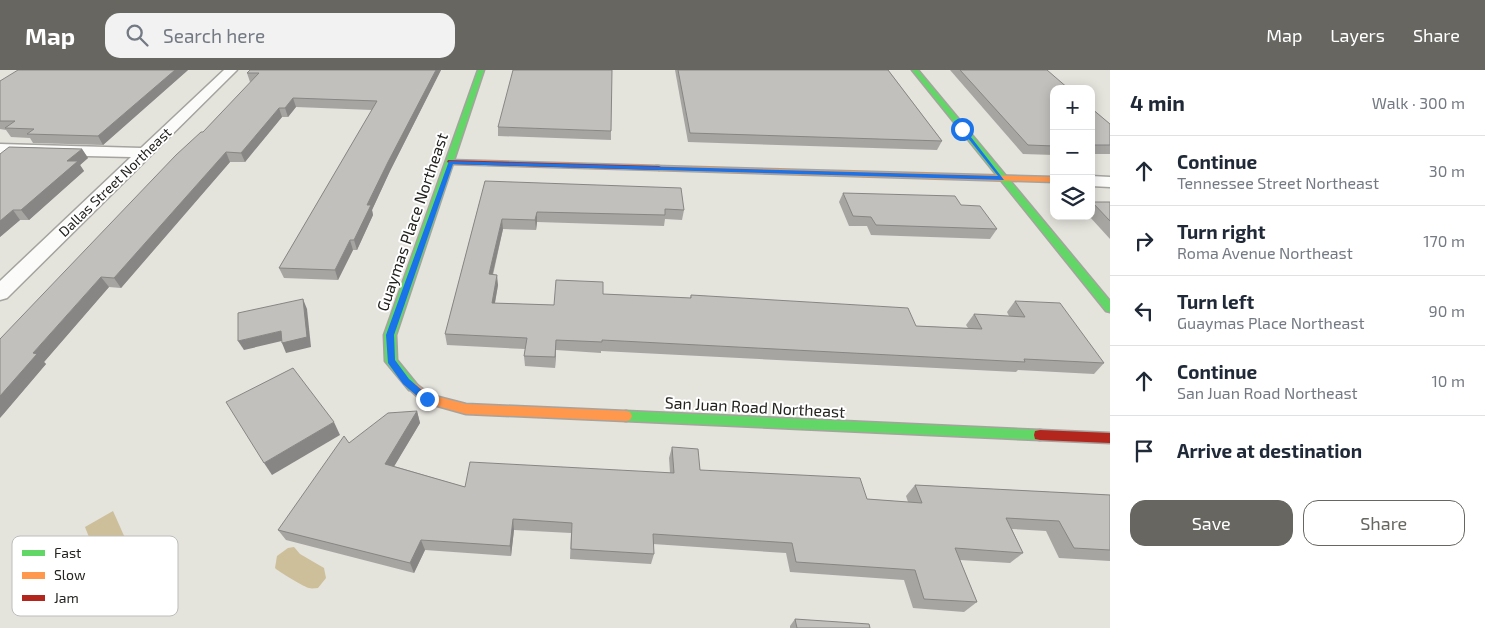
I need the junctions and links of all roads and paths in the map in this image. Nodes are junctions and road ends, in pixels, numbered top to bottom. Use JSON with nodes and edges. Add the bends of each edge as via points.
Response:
{"nodes":[{"id":1,"x":231,"y":70,"type":"edge"},
{"id":2,"x":481,"y":70,"type":"edge"},
{"id":3,"x":915,"y":70,"type":"edge"},
{"id":4,"x":0,"y":149,"type":"edge"},
{"id":5,"x":145,"y":153,"type":"junction"},
{"id":6,"x":451,"y":162,"type":"junction"},
{"id":7,"x":1002,"y":178,"type":"junction"},
{"id":8,"x":1050,"y":180,"type":"edge"},
{"id":9,"x":1095,"y":181,"type":"edge"},
{"id":10,"x":1110,"y":182,"type":"edge"},
{"id":11,"x":0,"y":293,"type":"edge"},
{"id":12,"x":1110,"y":308,"type":"edge"},
{"id":13,"x":406,"y":381,"type":"joint"},
{"id":14,"x":1110,"y":438,"type":"edge"}],
"edges":[{"from":1,"to":5,"type":"street","name":"Dallas Street Northeast"},
{"from":2,"to":6,"type":"street","name":"Guaymas Place Northeast"},
{"from":3,"to":7,"type":"street"},
{"from":4,"to":5,"type":"street"},
{"from":5,"to":11,"type":"street","name":"Dallas Street Northeast"},
{"from":6,"to":7,"type":"street"},
{"from":6,"to":13,"type":"street","name":"Guaymas Place Northeast","via":[[390,335],[391,361]]},
{"from":7,"to":8,"type":"street"},
{"from":7,"to":12,"type":"street"},
{"from":9,"to":10,"type":"street"},
{"from":13,"to":14,"type":"street","name":"San Juan Road Northeast","via":[[427,399],[466,409]]}]}
